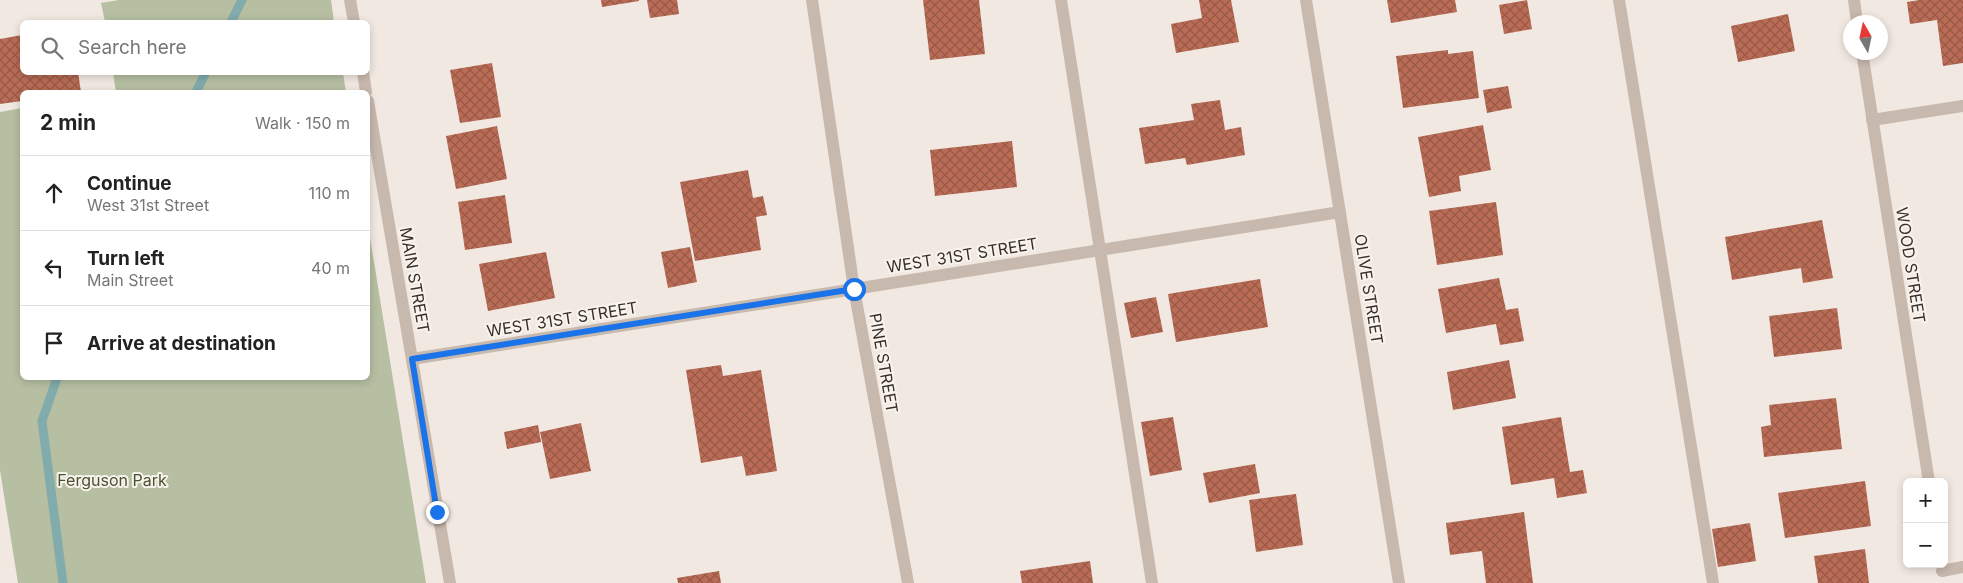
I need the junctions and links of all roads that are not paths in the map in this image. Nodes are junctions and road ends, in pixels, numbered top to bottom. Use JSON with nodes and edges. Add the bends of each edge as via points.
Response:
{"nodes":[{"id":1,"x":350,"y":0,"type":"edge"},
{"id":2,"x":812,"y":0,"type":"edge"},
{"id":3,"x":1061,"y":0,"type":"edge"},
{"id":4,"x":1306,"y":0,"type":"edge"},
{"id":5,"x":1619,"y":0,"type":"edge"},
{"id":6,"x":1854,"y":0,"type":"edge"},
{"id":7,"x":1856,"y":15,"type":"edge"},
{"id":8,"x":354,"y":20,"type":"edge"},
{"id":9,"x":1863,"y":60,"type":"edge"},
{"id":10,"x":363,"y":75,"type":"edge"},
{"id":11,"x":366,"y":90,"type":"edge"},
{"id":12,"x":1963,"y":106,"type":"edge"},
{"id":13,"x":370,"y":113,"type":"edge"},
{"id":14,"x":1872,"y":120,"type":"junction"},
{"id":15,"x":1340,"y":212,"type":"junction"},
{"id":16,"x":1100,"y":250,"type":"junction"},
{"id":17,"x":854,"y":289,"type":"junction"},
{"id":18,"x":412,"y":359,"type":"junction"},
{"id":19,"x":1927,"y":478,"type":"edge"},
{"id":20,"x":1963,"y":567,"type":"edge"},
{"id":21,"x":1943,"y":573,"type":"edge"},
{"id":22,"x":450,"y":583,"type":"edge"},
{"id":23,"x":908,"y":583,"type":"edge"},
{"id":24,"x":1152,"y":583,"type":"edge"},
{"id":25,"x":1399,"y":583,"type":"edge"},
{"id":26,"x":1713,"y":583,"type":"edge"}],
"edges":[{"from":1,"to":8,"type":"street"},
{"from":2,"to":17,"type":"street","name":"PINE STREET"},
{"from":3,"to":16,"type":"street"},
{"from":4,"to":15,"type":"street","name":"OLIVE STREET"},
{"from":5,"to":26,"type":"street"},
{"from":6,"to":7,"type":"street"},
{"from":9,"to":14,"type":"street","name":"WOOD STREET"},
{"from":10,"to":11,"type":"street"},
{"from":12,"to":14,"type":"street"},
{"from":13,"to":18,"type":"street","name":"MAIN STREET"},
{"from":14,"to":19,"type":"street","name":"WOOD STREET"},
{"from":15,"to":16,"type":"street","name":"WEST 31ST STREET"},
{"from":15,"to":25,"type":"street","name":"OLIVE STREET"},
{"from":16,"to":17,"type":"street","name":"WEST 31ST STREET"},
{"from":16,"to":24,"type":"street"},
{"from":17,"to":18,"type":"street","name":"WEST 31ST STREET"},
{"from":17,"to":23,"type":"street","name":"PINE STREET"},
{"from":18,"to":22,"type":"street","name":"MAIN STREET"},
{"from":20,"to":21,"type":"street"}]}
